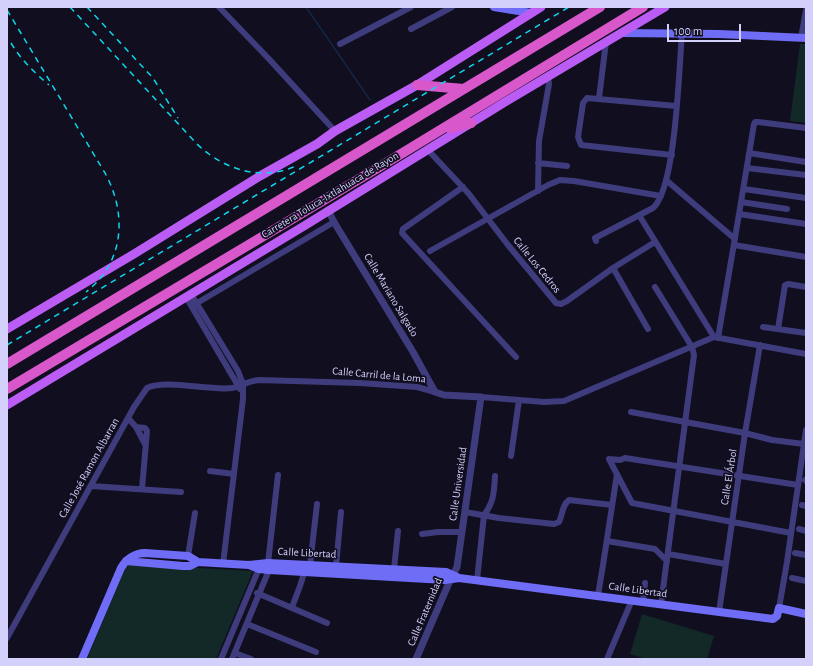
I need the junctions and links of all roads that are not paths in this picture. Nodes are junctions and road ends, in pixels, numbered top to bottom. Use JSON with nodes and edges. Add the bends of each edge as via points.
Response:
{"nodes":[{"id":1,"x":219,"y":7,"type":"edge"},
{"id":2,"x":411,"y":7,"type":"edge"},
{"id":3,"x":452,"y":7,"type":"edge"},
{"id":4,"x":494,"y":7,"type":"edge"},
{"id":5,"x":541,"y":7,"type":"edge"},
{"id":6,"x":600,"y":7,"type":"edge"},
{"id":7,"x":643,"y":7,"type":"edge"},
{"id":8,"x":665,"y":7,"type":"edge"},
{"id":9,"x":806,"y":10,"type":"edge"},
{"id":10,"x":531,"y":14,"type":"junction"},
{"id":11,"x":411,"y":30,"type":"dead end"},
{"id":12,"x":621,"y":33,"type":"junction"},
{"id":13,"x":682,"y":33,"type":"junction"},
{"id":14,"x":804,"y":38,"type":"edge"},
{"id":15,"x":606,"y":42,"type":"junction"},
{"id":16,"x":340,"y":44,"type":"dead end"},
{"id":17,"x":548,"y":77,"type":"junction"},
{"id":18,"x":417,"y":85,"type":"junction"},
{"id":19,"x":464,"y":89,"type":"junction"},
{"id":20,"x":599,"y":98,"type":"junction"},
{"id":21,"x":676,"y":106,"type":"junction"},
{"id":22,"x":471,"y":123,"type":"junction"},
{"id":23,"x":806,"y":128,"type":"edge"},
{"id":24,"x":439,"y":130,"type":"junction"},
{"id":25,"x":335,"y":131,"type":"junction"},
{"id":26,"x":428,"y":150,"type":"junction"},
{"id":27,"x":749,"y":153,"type":"junction"},
{"id":28,"x":672,"y":154,"type":"junction"},
{"id":29,"x":806,"y":162,"type":"edge"},
{"id":30,"x":538,"y":163,"type":"junction"},
{"id":31,"x":567,"y":166,"type":"dead end"},
{"id":32,"x":747,"y":168,"type":"junction"},
{"id":33,"x":806,"y":175,"type":"edge"},
{"id":34,"x":666,"y":180,"type":"junction"},
{"id":35,"x":462,"y":185,"type":"junction"},
{"id":36,"x":744,"y":189,"type":"junction"},
{"id":37,"x":538,"y":190,"type":"junction"},
{"id":38,"x":661,"y":196,"type":"junction"},
{"id":39,"x":806,"y":198,"type":"edge"},
{"id":40,"x":741,"y":202,"type":"junction"},
{"id":41,"x":787,"y":209,"type":"dead end"},
{"id":42,"x":328,"y":210,"type":"junction"},
{"id":43,"x":740,"y":214,"type":"junction"},
{"id":44,"x":639,"y":215,"type":"junction"},
{"id":45,"x":487,"y":218,"type":"junction"},
{"id":46,"x":334,"y":222,"type":"junction"},
{"id":47,"x":806,"y":224,"type":"edge"},
{"id":48,"x":596,"y":241,"type":"dead end"},
{"id":49,"x":655,"y":242,"type":"junction"},
{"id":50,"x":734,"y":242,"type":"junction"},
{"id":51,"x":430,"y":251,"type":"dead end"},
{"id":52,"x":806,"y":257,"type":"edge"},
{"id":53,"x":249,"y":259,"type":"junction"},
{"id":54,"x":613,"y":268,"type":"junction"},
{"id":55,"x":254,"y":269,"type":"junction"},
{"id":56,"x":655,"y":287,"type":"dead end"},
{"id":57,"x":806,"y":287,"type":"edge"},
{"id":58,"x":188,"y":296,"type":"junction"},
{"id":59,"x":194,"y":305,"type":"junction"},
{"id":60,"x":763,"y":327,"type":"dead end"},
{"id":61,"x":7,"y":329,"type":"edge"},
{"id":62,"x":648,"y":329,"type":"dead end"},
{"id":63,"x":778,"y":329,"type":"junction"},
{"id":64,"x":806,"y":333,"type":"edge"},
{"id":65,"x":716,"y":337,"type":"junction"},
{"id":66,"x":760,"y":345,"type":"junction"},
{"id":67,"x":692,"y":347,"type":"junction"},
{"id":68,"x":806,"y":354,"type":"edge"},
{"id":69,"x":516,"y":357,"type":"dead end"},
{"id":70,"x":7,"y":364,"type":"edge"},
{"id":71,"x":241,"y":385,"type":"junction"},
{"id":72,"x":7,"y":389,"type":"edge"},
{"id":73,"x":435,"y":392,"type":"junction"},
{"id":74,"x":481,"y":397,"type":"junction"},
{"id":75,"x":519,"y":400,"type":"junction"},
{"id":76,"x":7,"y":405,"type":"edge"},
{"id":77,"x":631,"y":412,"type":"dead end"},
{"id":78,"x":128,"y":418,"type":"junction"},
{"id":79,"x":686,"y":422,"type":"junction"},
{"id":80,"x":806,"y":430,"type":"edge"},
{"id":81,"x":745,"y":433,"type":"junction"},
{"id":82,"x":804,"y":444,"type":"junction"},
{"id":83,"x":511,"y":456,"type":"dead end"},
{"id":84,"x":680,"y":466,"type":"junction"},
{"id":85,"x":210,"y":471,"type":"dead end"},
{"id":86,"x":234,"y":474,"type":"junction"},
{"id":87,"x":617,"y":474,"type":"junction"},
{"id":88,"x":278,"y":475,"type":"dead end"},
{"id":89,"x":495,"y":476,"type":"dead end"},
{"id":90,"x":739,"y":476,"type":"junction"},
{"id":91,"x":798,"y":485,"type":"junction"},
{"id":92,"x":91,"y":486,"type":"junction"},
{"id":93,"x":142,"y":489,"type":"junction"},
{"id":94,"x":181,"y":492,"type":"dead end"},
{"id":95,"x":317,"y":504,"type":"dead end"},
{"id":96,"x":612,"y":505,"type":"junction"},
{"id":97,"x":673,"y":510,"type":"junction"},
{"id":98,"x":341,"y":512,"type":"dead end"},
{"id":99,"x":465,"y":512,"type":"junction"},
{"id":100,"x":194,"y":514,"type":"dead end"},
{"id":101,"x":484,"y":515,"type":"junction"},
{"id":102,"x":732,"y":521,"type":"junction"},
{"id":103,"x":799,"y":529,"type":"dead end"},
{"id":104,"x":398,"y":531,"type":"dead end"},
{"id":105,"x":806,"y":531,"type":"edge"},
{"id":106,"x":462,"y":532,"type":"junction"},
{"id":107,"x":791,"y":533,"type":"junction"},
{"id":108,"x":422,"y":534,"type":"dead end"},
{"id":109,"x":607,"y":541,"type":"junction"},
{"id":110,"x":796,"y":553,"type":"dead end"},
{"id":111,"x":668,"y":554,"type":"junction"},
{"id":112,"x":806,"y":555,"type":"edge"},
{"id":113,"x":188,"y":556,"type":"junction"},
{"id":114,"x":126,"y":561,"type":"junction"},
{"id":115,"x":667,"y":561,"type":"junction"},
{"id":116,"x":198,"y":562,"type":"junction"},
{"id":117,"x":222,"y":564,"type":"junction"},
{"id":118,"x":310,"y":564,"type":"junction"},
{"id":119,"x":726,"y":564,"type":"junction"},
{"id":120,"x":264,"y":566,"type":"junction"},
{"id":121,"x":336,"y":566,"type":"junction"},
{"id":122,"x":394,"y":569,"type":"junction"},
{"id":123,"x":304,"y":572,"type":"junction"},
{"id":124,"x":454,"y":576,"type":"junction"},
{"id":125,"x":792,"y":578,"type":"dead end"},
{"id":126,"x":477,"y":580,"type":"junction"},
{"id":127,"x":806,"y":581,"type":"edge"},
{"id":128,"x":645,"y":583,"type":"dead end"},
{"id":129,"x":251,"y":589,"type":"junction"},
{"id":130,"x":259,"y":594,"type":"junction"},
{"id":131,"x":598,"y":595,"type":"junction"},
{"id":132,"x":632,"y":600,"type":"junction"},
{"id":133,"x":643,"y":602,"type":"junction"},
{"id":134,"x":661,"y":604,"type":"junction"},
{"id":135,"x":292,"y":608,"type":"junction"},
{"id":136,"x":779,"y":608,"type":"junction"},
{"id":137,"x":718,"y":612,"type":"junction"},
{"id":138,"x":806,"y":614,"type":"edge"},
{"id":139,"x":327,"y":623,"type":"dead end"},
{"id":140,"x":247,"y":624,"type":"junction"},
{"id":141,"x":7,"y":638,"type":"edge"},
{"id":142,"x":316,"y":652,"type":"dead end"},
{"id":143,"x":235,"y":653,"type":"junction"},
{"id":144,"x":82,"y":659,"type":"edge"},
{"id":145,"x":221,"y":659,"type":"edge"},
{"id":146,"x":232,"y":659,"type":"edge"},
{"id":147,"x":251,"y":659,"type":"edge"},
{"id":148,"x":416,"y":659,"type":"edge"},
{"id":149,"x":607,"y":659,"type":"edge"}],
"edges":[{"from":1,"to":25,"type":"street"},
{"from":2,"to":16,"type":"street"},
{"from":3,"to":11,"type":"street"},
{"from":4,"to":10,"type":"main road"},
{"from":5,"to":10,"type":"main road"},
{"from":6,"to":19,"type":"highway","name":"Carretera Toluca-Ixtlahuaca de Rayon"},
{"from":7,"to":24,"type":"highway","name":"Carretera Toluca-Ixtlahuaca de Rayon"},
{"from":8,"to":12,"type":"main road","name":"Carretera Toluca-Ixtlahuaca de Rayon"},
{"from":9,"to":14,"type":"street"},
{"from":10,"to":18,"type":"main road"},
{"from":12,"to":13,"type":"main road"},
{"from":12,"to":15,"type":"main road","name":"Carretera Toluca-Ixtlahuaca de Rayon"},
{"from":13,"to":14,"type":"main road"},
{"from":13,"to":21,"type":"street"},
{"from":15,"to":17,"type":"main road","name":"Carretera Toluca-Ixtlahuaca de Rayon"},
{"from":15,"to":20,"type":"street"},
{"from":17,"to":22,"type":"main road","name":"Carretera Toluca-Ixtlahuaca de Rayon"},
{"from":17,"to":30,"type":"street"},
{"from":18,"to":19,"type":"highway"},
{"from":18,"to":25,"type":"main road"},
{"from":19,"to":70,"type":"highway","name":"Carretera Toluca-Ixtlahuaca de Rayon"},
{"from":20,"to":21,"type":"street"},
{"from":20,"to":28,"type":"street","via":[[585,98],[578,137],[580,143]]},
{"from":21,"to":28,"type":"street"},
{"from":22,"to":24,"type":"highway"},
{"from":22,"to":26,"type":"main road","name":"Carretera Toluca-Ixtlahuaca de Rayon"},
{"from":23,"to":27,"type":"street","via":[[755,122]]},
{"from":24,"to":72,"type":"highway","name":"Carretera Toluca-Ixtlahuaca de Rayon"},
{"from":25,"to":61,"type":"main road","via":[[318,144],[260,176]]},
{"from":26,"to":35,"type":"street","name":"Calle Los Cedros"},
{"from":26,"to":42,"type":"main road","name":"Carretera Toluca-Ixtlahuaca de Rayon"},
{"from":27,"to":29,"type":"street"},
{"from":27,"to":32,"type":"street"},
{"from":28,"to":34,"type":"street"},
{"from":30,"to":31,"type":"street"},
{"from":30,"to":37,"type":"street"},
{"from":32,"to":33,"type":"street"},
{"from":32,"to":36,"type":"street"},
{"from":34,"to":38,"type":"street"},
{"from":34,"to":50,"type":"street"},
{"from":35,"to":45,"type":"street","name":"Calle Los Cedros"},
{"from":35,"to":69,"type":"street","via":[[403,229],[402,233]]},
{"from":36,"to":39,"type":"street"},
{"from":36,"to":40,"type":"street"},
{"from":37,"to":38,"type":"street","via":[[565,180]]},
{"from":37,"to":45,"type":"street"},
{"from":38,"to":44,"type":"street","via":[[656,206]]},
{"from":40,"to":41,"type":"street"},
{"from":40,"to":43,"type":"street"},
{"from":42,"to":46,"type":"street","name":"Calle Mariano Salgado"},
{"from":42,"to":53,"type":"main road","name":"Carretera Toluca-Ixtlahuaca de Rayon"},
{"from":43,"to":47,"type":"street"},
{"from":43,"to":50,"type":"street"},
{"from":44,"to":48,"type":"street","via":[[596,236]]},
{"from":44,"to":49,"type":"street"},
{"from":45,"to":51,"type":"street"},
{"from":45,"to":54,"type":"street","name":"Calle Los Cedros","via":[[556,303],[562,304],[567,301]]},
{"from":46,"to":55,"type":"street"},
{"from":46,"to":73,"type":"street","name":"Calle Mariano Salgado"},
{"from":49,"to":54,"type":"street","name":"Calle Los Cedros"},
{"from":49,"to":65,"type":"street"},
{"from":50,"to":52,"type":"street"},
{"from":50,"to":65,"type":"street"},
{"from":53,"to":55,"type":"street"},
{"from":53,"to":58,"type":"main road","name":"Carretera Toluca-Ixtlahuaca de Rayon"},
{"from":54,"to":62,"type":"street"},
{"from":55,"to":59,"type":"street"},
{"from":56,"to":67,"type":"street"},
{"from":57,"to":63,"type":"street","via":[[786,284]]},
{"from":58,"to":59,"type":"street"},
{"from":58,"to":76,"type":"main road","name":"Carretera Toluca-Ixtlahuaca de Rayon"},
{"from":59,"to":71,"type":"street"},
{"from":60,"to":63,"type":"street"},
{"from":63,"to":64,"type":"street"},
{"from":65,"to":66,"type":"street"},
{"from":65,"to":67,"type":"street","name":"Calle Carril de la Loma"},
{"from":66,"to":68,"type":"street"},
{"from":66,"to":81,"type":"street","name":"Calle El Árbol"},
{"from":67,"to":75,"type":"street","name":"Calle Carril de la Loma","via":[[573,399],[560,402]]},
{"from":67,"to":79,"type":"street","via":[[694,356]]},
{"from":71,"to":73,"type":"street","name":"Calle Carril de la Loma","via":[[258,380],[322,382],[417,387]]},
{"from":71,"to":78,"type":"street","name":"Calle José Ramon Albarran","via":[[231,388],[161,385],[149,387]]},
{"from":71,"to":86,"type":"street","via":[[243,394]]},
{"from":73,"to":74,"type":"street","name":"Calle Carril de la Loma","via":[[444,395]]},
{"from":74,"to":75,"type":"street","name":"Calle Carril de la Loma"},
{"from":74,"to":99,"type":"street","name":"Calle Universidad"},
{"from":75,"to":83,"type":"street"},
{"from":77,"to":79,"type":"street"},
{"from":78,"to":92,"type":"street","name":"Calle José Ramon Albarran"},
{"from":78,"to":93,"type":"street","via":[[136,427],[146,429]]},
{"from":79,"to":81,"type":"street"},
{"from":79,"to":84,"type":"street"},
{"from":80,"to":82,"type":"street"},
{"from":81,"to":82,"type":"street"},
{"from":81,"to":90,"type":"street","name":"Calle El Árbol"},
{"from":82,"to":91,"type":"street"},
{"from":84,"to":87,"type":"street","via":[[625,458],[609,459]]},
{"from":84,"to":90,"type":"street"},
{"from":84,"to":97,"type":"street"},
{"from":85,"to":86,"type":"street"},
{"from":86,"to":117,"type":"street"},
{"from":87,"to":96,"type":"street"},
{"from":87,"to":97,"type":"street","via":[[632,503]]},
{"from":88,"to":120,"type":"street"},
{"from":89,"to":101,"type":"street","via":[[493,499]]},
{"from":90,"to":91,"type":"street"},
{"from":90,"to":102,"type":"street","name":"Calle El Árbol"},
{"from":91,"to":107,"type":"street"},
{"from":92,"to":93,"type":"street"},
{"from":92,"to":141,"type":"street","name":"Calle José Ramon Albarran"},
{"from":93,"to":94,"type":"street"},
{"from":95,"to":118,"type":"street"},
{"from":96,"to":101,"type":"street","via":[[569,500],[564,506],[559,522],[555,524]]},
{"from":96,"to":109,"type":"street"},
{"from":97,"to":102,"type":"street"},
{"from":97,"to":111,"type":"street"},
{"from":98,"to":121,"type":"street"},
{"from":99,"to":101,"type":"street"},
{"from":99,"to":106,"type":"street","name":"Calle Universidad"},
{"from":100,"to":113,"type":"street"},
{"from":101,"to":126,"type":"street"},
{"from":102,"to":107,"type":"street"},
{"from":102,"to":119,"type":"street","name":"Calle El Árbol"},
{"from":103,"to":105,"type":"street"},
{"from":104,"to":122,"type":"street"},
{"from":106,"to":108,"type":"street"},
{"from":106,"to":124,"type":"street","name":"Calle Universidad"},
{"from":107,"to":136,"type":"street"},
{"from":109,"to":115,"type":"street","via":[[656,549]]},
{"from":109,"to":131,"type":"street"},
{"from":110,"to":112,"type":"street"},
{"from":111,"to":115,"type":"street"},
{"from":111,"to":119,"type":"street"},
{"from":113,"to":114,"type":"main road","name":"Calle Libertad","via":[[138,553]]},
{"from":113,"to":116,"type":"main road","name":"Calle Libertad"},
{"from":114,"to":116,"type":"main road","name":"Calle Libertad","via":[[183,566]]},
{"from":114,"to":144,"type":"main road"},
{"from":115,"to":134,"type":"street"},
{"from":116,"to":117,"type":"main road","name":"Calle Libertad"},
{"from":117,"to":120,"type":"main road","name":"Calle Libertad"},
{"from":118,"to":120,"type":"main road","name":"Calle Libertad"},
{"from":118,"to":121,"type":"main road","name":"Calle Libertad"},
{"from":119,"to":137,"type":"street","name":"Calle El Árbol"},
{"from":120,"to":123,"type":"main road","name":"Calle Libertad"},
{"from":120,"to":129,"type":"street"},
{"from":120,"to":130,"type":"street"},
{"from":121,"to":122,"type":"main road","name":"Calle Libertad"},
{"from":122,"to":124,"type":"main road","name":"Calle Libertad","via":[[446,572]]},
{"from":123,"to":124,"type":"main road","name":"Calle Libertad","via":[[445,580]]},
{"from":123,"to":135,"type":"street"},
{"from":124,"to":126,"type":"main road","name":"Calle Libertad"},
{"from":124,"to":148,"type":"street","name":"Calle Fraternidad"},
{"from":125,"to":127,"type":"street"},
{"from":126,"to":131,"type":"main road","name":"Calle Libertad"},
{"from":128,"to":133,"type":"street"},
{"from":129,"to":130,"type":"street"},
{"from":129,"to":145,"type":"street"},
{"from":130,"to":135,"type":"street"},
{"from":130,"to":140,"type":"street"},
{"from":131,"to":132,"type":"main road","name":"Calle Libertad"},
{"from":132,"to":133,"type":"main road","name":"Calle Libertad"},
{"from":132,"to":149,"type":"street"},
{"from":133,"to":134,"type":"main road","name":"Calle Libertad"},
{"from":134,"to":137,"type":"main road","name":"Calle Libertad"},
{"from":135,"to":139,"type":"street"},
{"from":136,"to":137,"type":"main road","name":"Calle Libertad","via":[[777,616],[773,619]]},
{"from":136,"to":138,"type":"main road"},
{"from":140,"to":142,"type":"street"},
{"from":140,"to":143,"type":"street"},
{"from":143,"to":146,"type":"street"},
{"from":143,"to":147,"type":"street"}]}
